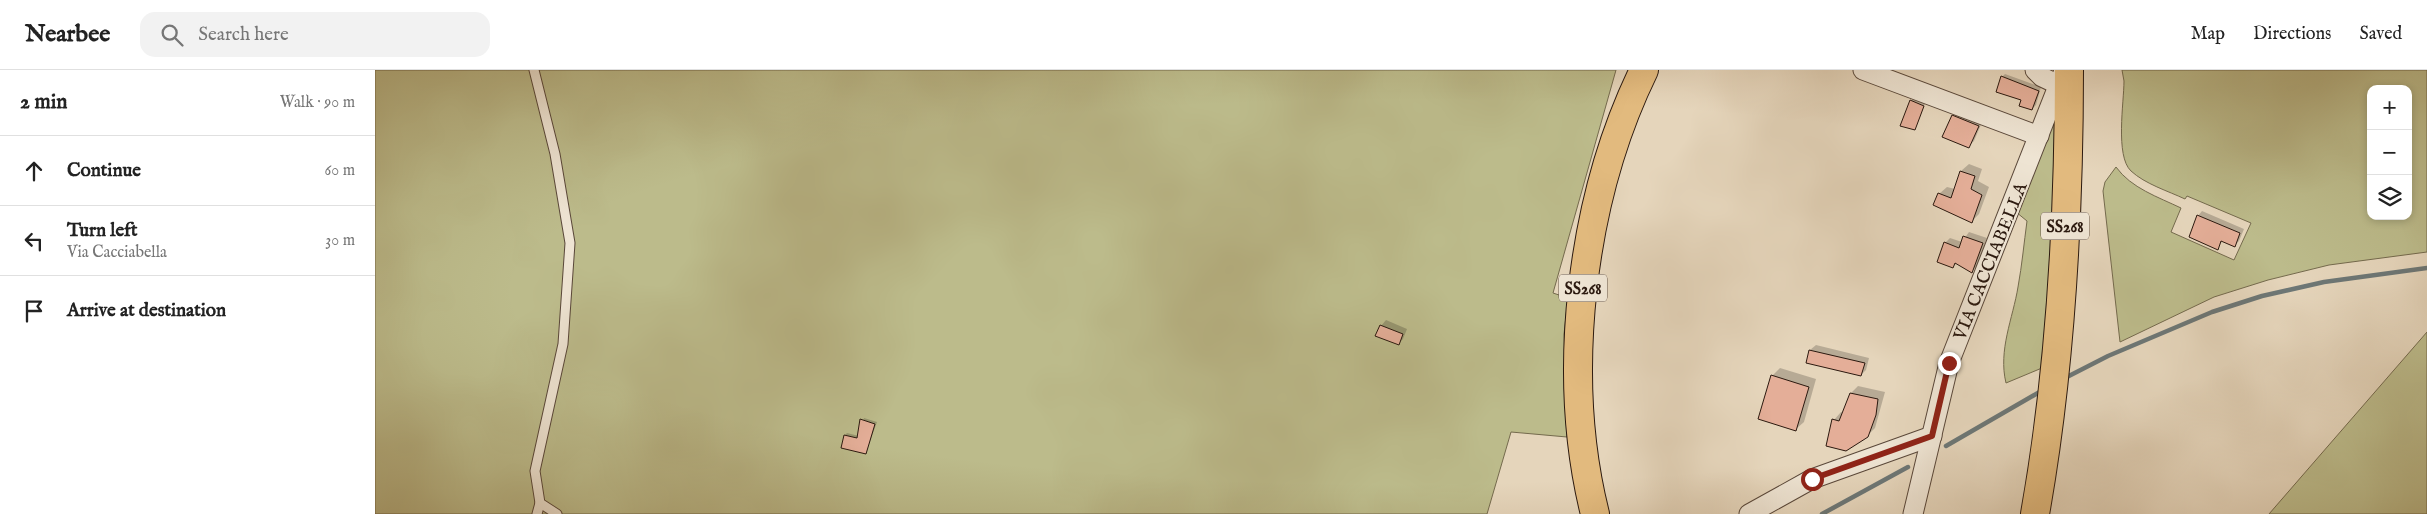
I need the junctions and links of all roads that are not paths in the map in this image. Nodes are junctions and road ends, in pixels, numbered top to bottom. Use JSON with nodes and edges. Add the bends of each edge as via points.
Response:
{"nodes":[{"id":1,"x":534,"y":70,"type":"edge"},
{"id":2,"x":1644,"y":70,"type":"edge"},
{"id":3,"x":1863,"y":70,"type":"edge"},
{"id":4,"x":2035,"y":70,"type":"edge"},
{"id":5,"x":2065,"y":79,"type":"edge"},
{"id":6,"x":2039,"y":136,"type":"junction"},
{"id":7,"x":1932,"y":436,"type":"junction"},
{"id":8,"x":540,"y":503,"type":"junction"},
{"id":9,"x":537,"y":514,"type":"edge"},
{"id":10,"x":557,"y":514,"type":"edge"},
{"id":11,"x":1595,"y":514,"type":"edge"},
{"id":12,"x":1749,"y":514,"type":"edge"},
{"id":13,"x":1913,"y":514,"type":"edge"},
{"id":14,"x":2035,"y":514,"type":"edge"}],
"edges":[{"from":1,"to":8,"type":"lane","via":[[555,154],[570,243],[563,344],[535,471]]},
{"from":2,"to":11,"type":"highway","number":"SS268","via":[[1609,159],[1592,229],[1581,299],[1579,380],[1583,442]]},
{"from":3,"to":6,"type":"street"},
{"from":4,"to":5,"type":"street","via":[[2041,77]]},
{"from":5,"to":6,"type":"street","name":"VIA CACCIABELLA"},
{"from":5,"to":14,"type":"highway","number":"SS268","via":[[2067,194],[2055,359]]},
{"from":6,"to":7,"type":"street","name":"VIA CACCIABELLA","via":[[1949,363]]},
{"from":7,"to":12,"type":"street","via":[[1812,479]]},
{"from":7,"to":13,"type":"street","name":"VIA CACCIABELLA"},
{"from":8,"to":9,"type":"lane"},
{"from":8,"to":10,"type":"lane"}]}
